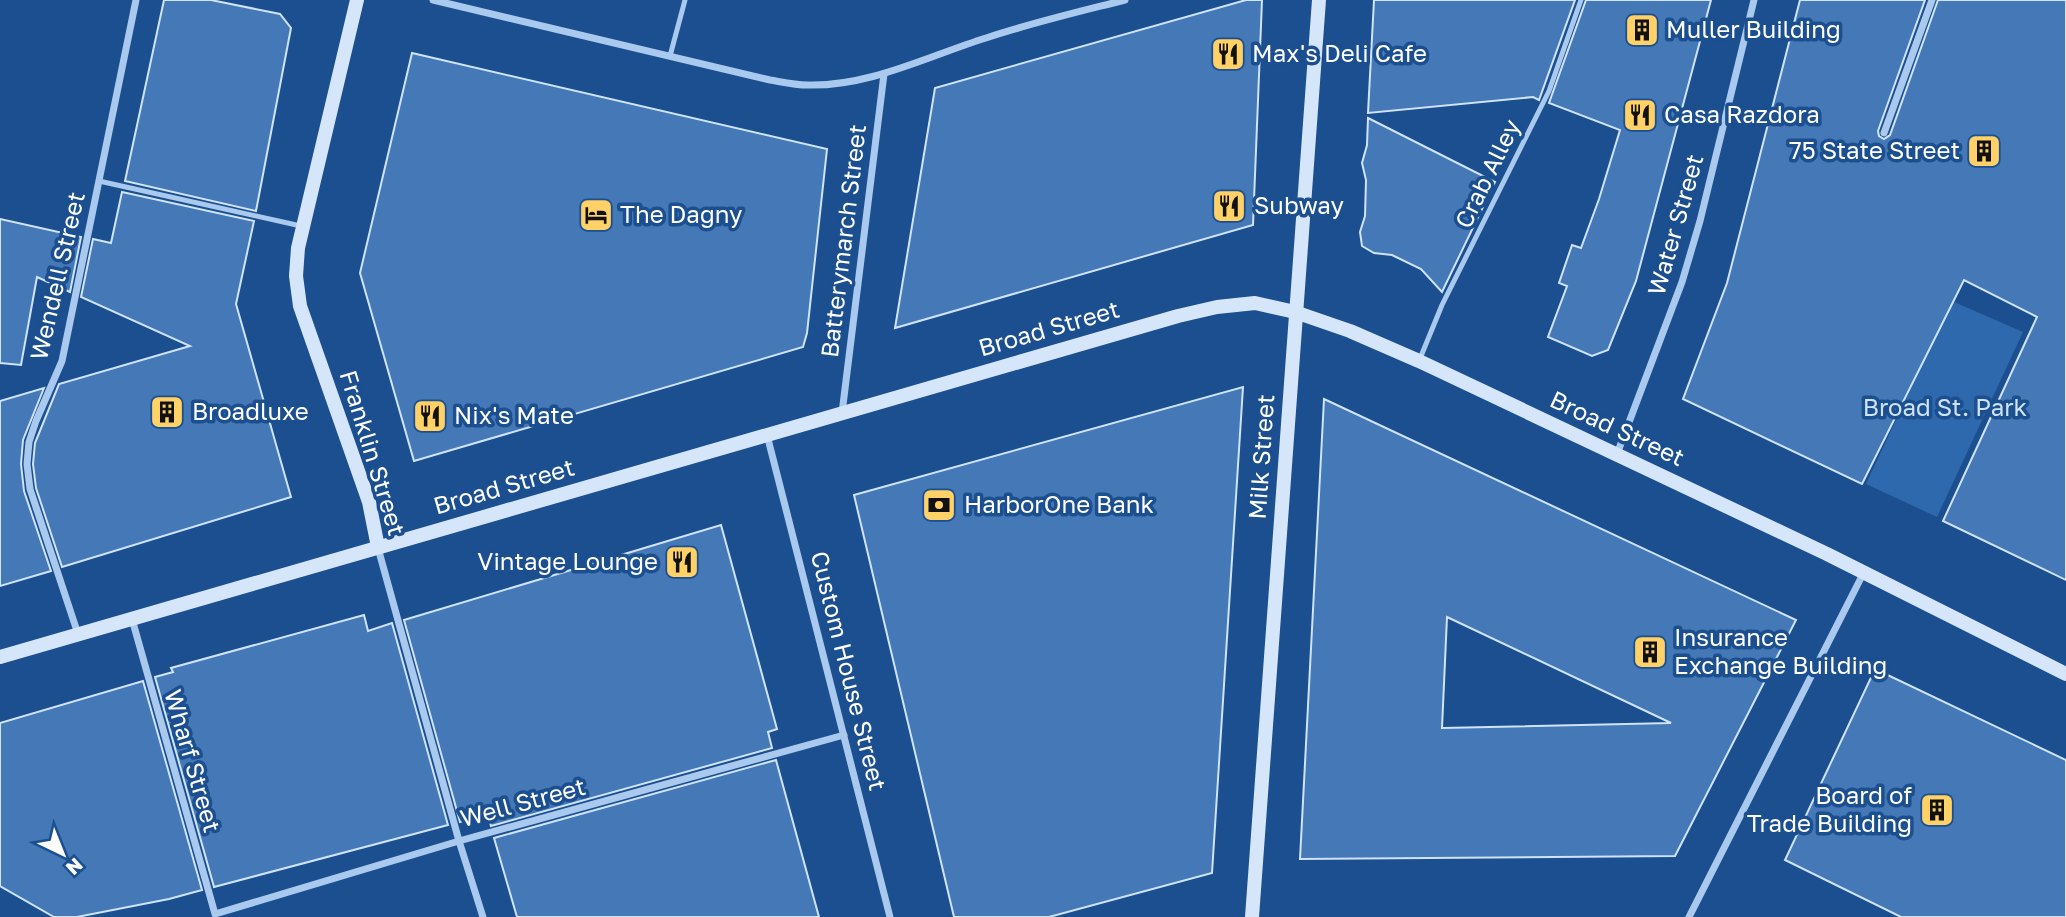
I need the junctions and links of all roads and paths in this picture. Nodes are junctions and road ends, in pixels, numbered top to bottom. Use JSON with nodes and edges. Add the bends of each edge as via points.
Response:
{"nodes":[{"id":1,"x":136,"y":0,"type":"edge"},
{"id":2,"x":357,"y":0,"type":"edge"},
{"id":3,"x":433,"y":0,"type":"edge"},
{"id":4,"x":685,"y":0,"type":"edge"},
{"id":5,"x":1125,"y":0,"type":"edge"},
{"id":6,"x":1319,"y":0,"type":"edge"},
{"id":7,"x":1581,"y":0,"type":"edge"},
{"id":8,"x":1755,"y":0,"type":"edge"},
{"id":9,"x":1932,"y":0,"type":"edge"},
{"id":10,"x":670,"y":56,"type":"junction"},
{"id":11,"x":884,"y":74,"type":"junction"},
{"id":12,"x":1884,"y":134,"type":"dead end"},
{"id":13,"x":99,"y":181,"type":"junction"},
{"id":14,"x":304,"y":227,"type":"junction"},
{"id":15,"x":1295,"y":312,"type":"junction"},
{"id":16,"x":1419,"y":361,"type":"junction"},
{"id":17,"x":842,"y":414,"type":"junction"},
{"id":18,"x":767,"y":435,"type":"junction"},
{"id":19,"x":1616,"y":454,"type":"junction"},
{"id":20,"x":378,"y":547,"type":"junction"},
{"id":21,"x":1864,"y":572,"type":"junction"},
{"id":22,"x":132,"y":619,"type":"junction"},
{"id":23,"x":78,"y":634,"type":"junction"},
{"id":24,"x":0,"y":657,"type":"edge"},
{"id":25,"x":2066,"y":674,"type":"edge"},
{"id":26,"x":844,"y":736,"type":"junction"},
{"id":27,"x":459,"y":841,"type":"junction"},
{"id":28,"x":215,"y":914,"type":"joint"},
{"id":29,"x":483,"y":917,"type":"edge"},
{"id":30,"x":890,"y":917,"type":"edge"},
{"id":31,"x":1252,"y":917,"type":"edge"},
{"id":32,"x":1689,"y":917,"type":"edge"}],
"edges":[{"from":1,"to":13,"type":"street","name":"Wendell Street"},
{"from":2,"to":14,"type":"main road","name":"Franklin Street"},
{"from":3,"to":10,"type":"street"},
{"from":4,"to":10,"type":"lane"},
{"from":5,"to":11,"type":"street","via":[[988,37]]},
{"from":6,"to":15,"type":"main road","name":"Milk Street"},
{"from":7,"to":16,"type":"lane","name":"Crab Alley","via":[[1549,91],[1442,305]]},
{"from":8,"to":19,"type":"street","name":"Water Street","via":[[1682,282]]},
{"from":9,"to":12,"type":"street"},
{"from":10,"to":11,"type":"street","via":[[807,85]]},
{"from":11,"to":17,"type":"street","name":"Batterymarch Street"},
{"from":13,"to":14,"type":"lane"},
{"from":13,"to":23,"type":"street","name":"Wendell Street","via":[[62,361],[36,421],[27,464],[30,489]]},
{"from":14,"to":20,"type":"main road","name":"Franklin Street","via":[[296,276],[300,306],[369,502]]},
{"from":15,"to":16,"type":"main road","name":"Broad Street"},
{"from":15,"to":17,"type":"main road","name":"Broad Street","via":[[1255,303],[1217,307]]},
{"from":15,"to":31,"type":"main road","name":"Milk Street"},
{"from":16,"to":19,"type":"main road","name":"Broad Street"},
{"from":17,"to":18,"type":"main road","name":"Broad Street"},
{"from":18,"to":20,"type":"main road","name":"Broad Street"},
{"from":18,"to":26,"type":"street","name":"Custom House Street"},
{"from":19,"to":21,"type":"main road","name":"Broad Street"},
{"from":20,"to":22,"type":"main road","name":"Broad Street"},
{"from":20,"to":27,"type":"street","name":"Franklin Street"},
{"from":21,"to":25,"type":"main road","name":"Broad Street"},
{"from":21,"to":32,"type":"street"},
{"from":22,"to":23,"type":"main road","name":"Broad Street"},
{"from":22,"to":28,"type":"street","name":"Wharf Street"},
{"from":23,"to":24,"type":"main road","name":"Broad Street"},
{"from":26,"to":27,"type":"street","name":"Well Street"},
{"from":26,"to":30,"type":"street","name":"Custom House Street"},
{"from":27,"to":28,"type":"street","name":"Well Street"},
{"from":27,"to":29,"type":"street","name":"Franklin Street"}]}
